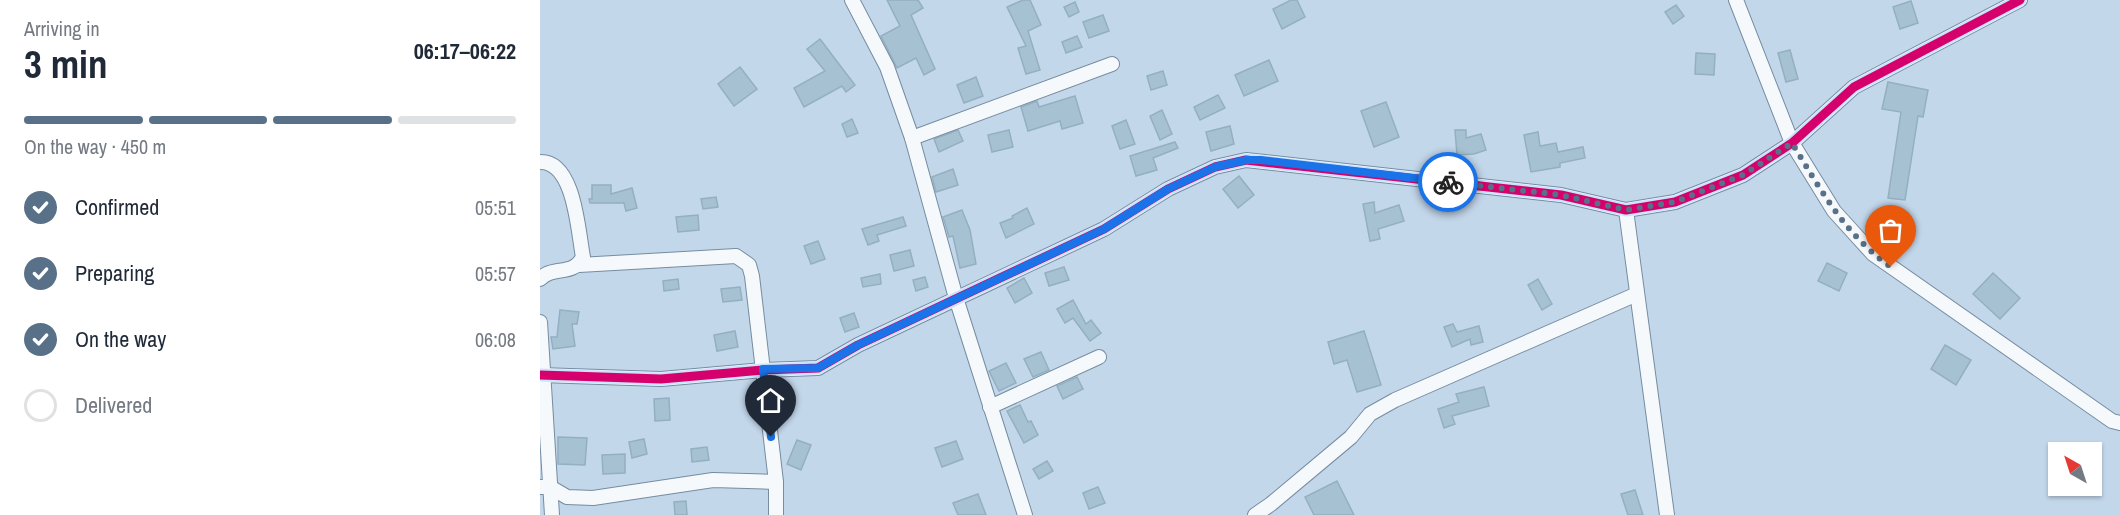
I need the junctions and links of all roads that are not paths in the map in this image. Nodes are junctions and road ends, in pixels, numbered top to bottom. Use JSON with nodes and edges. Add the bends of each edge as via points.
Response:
{"nodes":[{"id":1,"x":852,"y":0,"type":"edge"},
{"id":2,"x":1736,"y":0,"type":"edge"},
{"id":3,"x":2020,"y":0,"type":"edge"},
{"id":4,"x":1112,"y":64,"type":"dead end"},
{"id":5,"x":912,"y":138,"type":"junction"},
{"id":6,"x":1792,"y":143,"type":"junction"},
{"id":7,"x":540,"y":162,"type":"edge"},
{"id":8,"x":1626,"y":210,"type":"junction"},
{"id":9,"x":579,"y":265,"type":"junction"},
{"id":10,"x":540,"y":279,"type":"edge"},
{"id":11,"x":1637,"y":294,"type":"junction"},
{"id":12,"x":956,"y":298,"type":"junction"},
{"id":13,"x":540,"y":322,"type":"edge"},
{"id":14,"x":1099,"y":357,"type":"dead end"},
{"id":15,"x":763,"y":369,"type":"junction"},
{"id":16,"x":542,"y":375,"type":"edge"},
{"id":17,"x":990,"y":406,"type":"junction"},
{"id":18,"x":2120,"y":423,"type":"edge"},
{"id":19,"x":776,"y":482,"type":"junction"},
{"id":20,"x":545,"y":487,"type":"edge"},
{"id":21,"x":552,"y":515,"type":"edge"},
{"id":22,"x":776,"y":515,"type":"edge"},
{"id":23,"x":1025,"y":515,"type":"edge"},
{"id":24,"x":1255,"y":515,"type":"edge"},
{"id":25,"x":1667,"y":515,"type":"edge"}],
"edges":[{"from":1,"to":5,"type":"street","via":[[887,67]]},
{"from":2,"to":6,"type":"street"},
{"from":3,"to":6,"type":"street","via":[[1854,87]]},
{"from":4,"to":5,"type":"street"},
{"from":5,"to":12,"type":"street"},
{"from":6,"to":8,"type":"street","via":[[1743,175],[1675,202]]},
{"from":6,"to":18,"type":"street","via":[[1833,211],[1873,254]]},
{"from":7,"to":9,"type":"street","via":[[559,169],[570,188],[583,257]]},
{"from":8,"to":11,"type":"street"},
{"from":8,"to":12,"type":"street","via":[[1561,195],[1246,160],[1215,167],[1168,189],[1104,229]]},
{"from":9,"to":10,"type":"street","via":[[545,273]]},
{"from":9,"to":15,"type":"street","via":[[736,256],[744,260],[752,276]]},
{"from":11,"to":24,"type":"street","via":[[1370,414],[1351,437]]},
{"from":11,"to":25,"type":"street"},
{"from":12,"to":15,"type":"street","via":[[818,368]]},
{"from":12,"to":17,"type":"street"},
{"from":13,"to":16,"type":"street"},
{"from":14,"to":17,"type":"street"},
{"from":15,"to":16,"type":"street","via":[[661,379]]},
{"from":15,"to":19,"type":"street"},
{"from":16,"to":20,"type":"street"},
{"from":17,"to":23,"type":"street"},
{"from":19,"to":20,"type":"street","via":[[713,480],[593,498],[567,497]]},
{"from":19,"to":22,"type":"street"},
{"from":20,"to":21,"type":"street"}]}
